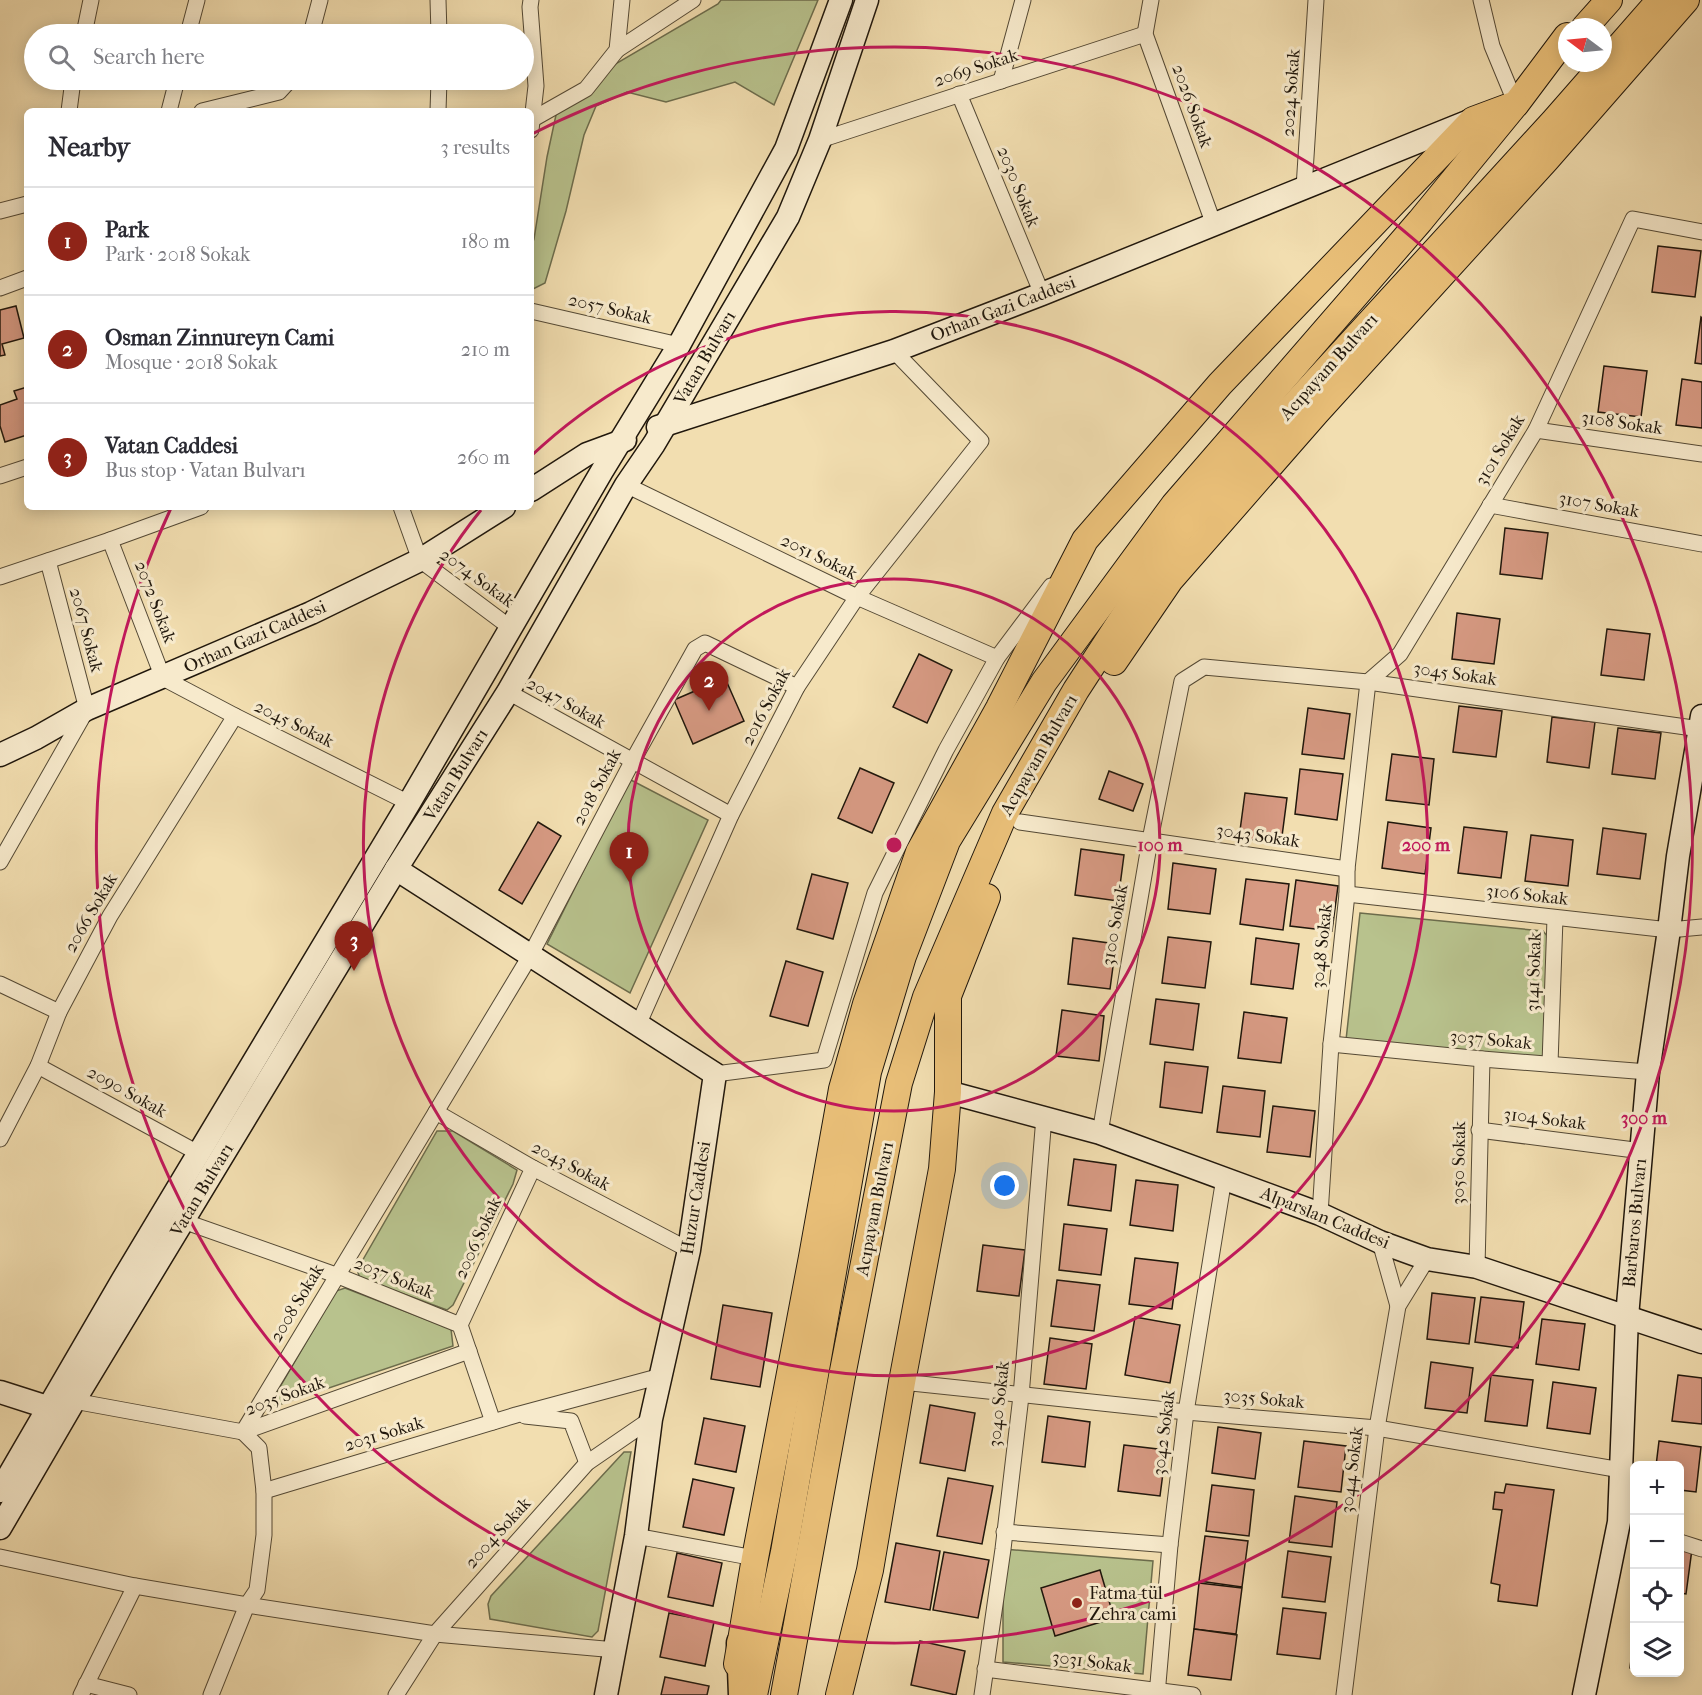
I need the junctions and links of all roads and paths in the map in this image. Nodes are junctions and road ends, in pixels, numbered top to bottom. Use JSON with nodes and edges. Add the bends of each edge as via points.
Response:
{"nodes":[{"id":1,"x":91,"y":0,"type":"edge"},
{"id":2,"x":197,"y":0,"type":"edge"},
{"id":3,"x":320,"y":0,"type":"edge"},
{"id":4,"x":438,"y":0,"type":"edge"},
{"id":5,"x":531,"y":0,"type":"edge"},
{"id":6,"x":621,"y":0,"type":"edge"},
{"id":7,"x":693,"y":0,"type":"edge"},
{"id":8,"x":841,"y":0,"type":"edge"},
{"id":9,"x":867,"y":0,"type":"edge"},
{"id":10,"x":1023,"y":0,"type":"edge"},
{"id":11,"x":1151,"y":0,"type":"edge"},
{"id":12,"x":1316,"y":0,"type":"edge"},
{"id":13,"x":1481,"y":0,"type":"edge"},
{"id":14,"x":1594,"y":0,"type":"edge"},
{"id":15,"x":1609,"y":0,"type":"edge"},
{"id":16,"x":1660,"y":0,"type":"edge"},
{"id":17,"x":1686,"y":0,"type":"edge"},
{"id":18,"x":1581,"y":18,"type":"edge"},
{"id":19,"x":1593,"y":18,"type":"edge"},
{"id":20,"x":86,"y":24,"type":"edge"},
{"id":21,"x":191,"y":24,"type":"edge"},
{"id":22,"x":314,"y":24,"type":"edge"},
{"id":23,"x":439,"y":24,"type":"edge"},
{"id":24,"x":531,"y":24,"type":"edge"},
{"id":25,"x":1145,"y":34,"type":"junction"},
{"id":26,"x":1558,"y":48,"type":"edge"},
{"id":27,"x":617,"y":50,"type":"junction"},
{"id":28,"x":1558,"y":57,"type":"edge"},
{"id":29,"x":534,"y":60,"type":"edge"},
{"id":30,"x":1001,"y":81,"type":"junction"},
{"id":31,"x":72,"y":90,"type":"edge"},
{"id":32,"x":174,"y":90,"type":"edge"},
{"id":33,"x":281,"y":90,"type":"edge"},
{"id":34,"x":439,"y":90,"type":"edge"},
{"id":35,"x":959,"y":94,"type":"junction"},
{"id":36,"x":1516,"y":104,"type":"junction"},
{"id":37,"x":69,"y":108,"type":"edge"},
{"id":38,"x":170,"y":108,"type":"edge"},
{"id":39,"x":214,"y":108,"type":"edge"},
{"id":40,"x":438,"y":108,"type":"edge"},
{"id":41,"x":534,"y":108,"type":"edge"},
{"id":42,"x":1473,"y":120,"type":"junction"},
{"id":43,"x":534,"y":124,"type":"edge"},
{"id":44,"x":820,"y":140,"type":"junction"},
{"id":45,"x":1304,"y":188,"type":"junction"},
{"id":46,"x":24,"y":205,"type":"edge"},
{"id":47,"x":0,"y":211,"type":"edge"},
{"id":48,"x":1214,"y":225,"type":"junction"},
{"id":49,"x":1702,"y":232,"type":"edge"},
{"id":50,"x":24,"y":279,"type":"edge"},
{"id":51,"x":0,"y":288,"type":"edge"},
{"id":52,"x":1042,"y":294,"type":"junction"},
{"id":53,"x":534,"y":312,"type":"edge"},
{"id":54,"x":680,"y":345,"type":"junction"},
{"id":55,"x":894,"y":351,"type":"junction"},
{"id":56,"x":665,"y":424,"type":"junction"},
{"id":57,"x":1536,"y":430,"type":"junction"},
{"id":58,"x":620,"y":442,"type":"junction"},
{"id":59,"x":1702,"y":454,"type":"edge"},
{"id":60,"x":24,"y":468,"type":"edge"},
{"id":61,"x":0,"y":476,"type":"edge"},
{"id":62,"x":626,"y":485,"type":"junction"},
{"id":63,"x":534,"y":487,"type":"edge"},
{"id":64,"x":1490,"y":505,"type":"junction"},
{"id":65,"x":193,"y":510,"type":"edge"},
{"id":66,"x":402,"y":510,"type":"edge"},
{"id":67,"x":499,"y":510,"type":"edge"},
{"id":68,"x":110,"y":540,"type":"junction"},
{"id":69,"x":1085,"y":540,"type":"junction"},
{"id":70,"x":1702,"y":544,"type":"edge"},
{"id":71,"x":420,"y":560,"type":"junction"},
{"id":72,"x":48,"y":561,"type":"junction"},
{"id":73,"x":0,"y":577,"type":"edge"},
{"id":74,"x":857,"y":597,"type":"junction"},
{"id":75,"x":511,"y":628,"type":"junction"},
{"id":76,"x":997,"y":658,"type":"junction"},
{"id":77,"x":1204,"y":667,"type":"joint"},
{"id":78,"x":163,"y":678,"type":"junction"},
{"id":79,"x":1368,"y":681,"type":"junction"},
{"id":80,"x":797,"y":687,"type":"junction"},
{"id":81,"x":508,"y":693,"type":"junction"},
{"id":82,"x":87,"y":709,"type":"junction"},
{"id":83,"x":235,"y":716,"type":"junction"},
{"id":84,"x":1701,"y":723,"type":"edge"},
{"id":85,"x":0,"y":755,"type":"edge"},
{"id":86,"x":632,"y":762,"type":"junction"},
{"id":87,"x":409,"y":803,"type":"junction"},
{"id":88,"x":731,"y":816,"type":"junction"},
{"id":89,"x":1020,"y":822,"type":"junction"},
{"id":90,"x":1150,"y":840,"type":"junction"},
{"id":91,"x":0,"y":862,"type":"edge"},
{"id":92,"x":396,"y":869,"type":"junction"},
{"id":93,"x":1347,"y":869,"type":"junction"},
{"id":94,"x":1347,"y":894,"type":"junction"},
{"id":95,"x":1555,"y":918,"type":"junction"},
{"id":96,"x":1702,"y":927,"type":"edge"},
{"id":97,"x":1670,"y":930,"type":"junction"},
{"id":98,"x":530,"y":956,"type":"junction"},
{"id":99,"x":0,"y":984,"type":"edge"},
{"id":100,"x":59,"y":1012,"type":"junction"},
{"id":101,"x":639,"y":1023,"type":"junction"},
{"id":102,"x":1331,"y":1044,"type":"junction"},
{"id":103,"x":1482,"y":1059,"type":"junction"},
{"id":104,"x":1550,"y":1064,"type":"junction"},
{"id":105,"x":38,"y":1066,"type":"junction"},
{"id":106,"x":1648,"y":1072,"type":"junction"},
{"id":107,"x":716,"y":1074,"type":"junction"},
{"id":108,"x":948,"y":1092,"type":"junction"},
{"id":109,"x":436,"y":1112,"type":"junction"},
{"id":110,"x":1044,"y":1117,"type":"junction"},
{"id":111,"x":1479,"y":1130,"type":"junction"},
{"id":112,"x":1100,"y":1132,"type":"junction"},
{"id":113,"x":0,"y":1138,"type":"edge"},
{"id":114,"x":1642,"y":1150,"type":"junction"},
{"id":115,"x":198,"y":1153,"type":"junction"},
{"id":116,"x":533,"y":1168,"type":"junction"},
{"id":117,"x":1224,"y":1178,"type":"junction"},
{"id":118,"x":1320,"y":1214,"type":"junction"},
{"id":119,"x":183,"y":1221,"type":"junction"},
{"id":120,"x":1380,"y":1242,"type":"junction"},
{"id":121,"x":689,"y":1250,"type":"junction"},
{"id":122,"x":1427,"y":1259,"type":"junction"},
{"id":123,"x":1477,"y":1267,"type":"junction"},
{"id":124,"x":336,"y":1275,"type":"junction"},
{"id":125,"x":1398,"y":1306,"type":"junction"},
{"id":126,"x":1627,"y":1317,"type":"junction"},
{"id":127,"x":459,"y":1325,"type":"junction"},
{"id":128,"x":1702,"y":1342,"type":"edge"},
{"id":129,"x":469,"y":1351,"type":"junction"},
{"id":130,"x":661,"y":1376,"type":"junction"},
{"id":131,"x":902,"y":1382,"type":"junction"},
{"id":132,"x":0,"y":1392,"type":"edge"},
{"id":133,"x":1021,"y":1395,"type":"junction"},
{"id":134,"x":74,"y":1401,"type":"junction"},
{"id":135,"x":47,"y":1407,"type":"junction"},
{"id":136,"x":1186,"y":1412,"type":"junction"},
{"id":137,"x":516,"y":1415,"type":"junction"},
{"id":138,"x":651,"y":1419,"type":"junction"},
{"id":139,"x":493,"y":1422,"type":"junction"},
{"id":140,"x":1377,"y":1428,"type":"junction"},
{"id":141,"x":243,"y":1432,"type":"junction"},
{"id":142,"x":587,"y":1463,"type":"junction"},
{"id":143,"x":1621,"y":1470,"type":"junction"},
{"id":144,"x":0,"y":1491,"type":"edge"},
{"id":145,"x":264,"y":1491,"type":"junction"},
{"id":146,"x":1627,"y":1524,"type":"edge"},
{"id":147,"x":0,"y":1528,"type":"edge"},
{"id":148,"x":1004,"y":1532,"type":"junction"},
{"id":149,"x":636,"y":1536,"type":"junction"},
{"id":150,"x":1684,"y":1543,"type":"edge"},
{"id":151,"x":1170,"y":1545,"type":"junction"},
{"id":152,"x":1702,"y":1549,"type":"edge"},
{"id":153,"x":0,"y":1557,"type":"edge"},
{"id":154,"x":755,"y":1558,"type":"junction"},
{"id":155,"x":135,"y":1586,"type":"junction"},
{"id":156,"x":247,"y":1605,"type":"junction"},
{"id":157,"x":435,"y":1634,"type":"junction"},
{"id":158,"x":741,"y":1643,"type":"junction"},
{"id":159,"x":616,"y":1650,"type":"junction"},
{"id":160,"x":985,"y":1669,"type":"junction"},
{"id":161,"x":83,"y":1690,"type":"edge"},
{"id":162,"x":1157,"y":1693,"type":"edge"},
{"id":163,"x":129,"y":1695,"type":"edge"},
{"id":164,"x":211,"y":1695,"type":"edge"},
{"id":165,"x":396,"y":1695,"type":"edge"},
{"id":166,"x":606,"y":1695,"type":"edge"},
{"id":167,"x":732,"y":1695,"type":"edge"},
{"id":168,"x":743,"y":1695,"type":"edge"},
{"id":169,"x":754,"y":1695,"type":"edge"},
{"id":170,"x":784,"y":1695,"type":"edge"},
{"id":171,"x":839,"y":1695,"type":"edge"},
{"id":172,"x":982,"y":1695,"type":"edge"},
{"id":173,"x":1193,"y":1695,"type":"edge"},
{"id":174,"x":1344,"y":1695,"type":"edge"},
{"id":175,"x":1584,"y":1695,"type":"edge"}],
"edges":[{"from":1,"to":20,"type":"street"},
{"from":2,"to":21,"type":"street"},
{"from":3,"to":22,"type":"street"},
{"from":4,"to":23,"type":"street"},
{"from":5,"to":24,"type":"street"},
{"from":6,"to":27,"type":"street"},
{"from":7,"to":27,"type":"street"},
{"from":8,"to":54,"type":"street","name":"Vatan Bulvarı","via":[[786,150]]},
{"from":9,"to":44,"type":"street","name":"Vatan Bulvarı"},
{"from":10,"to":30,"type":"street"},
{"from":11,"to":25,"type":"street","name":"2026 Sokak"},
{"from":12,"to":45,"type":"street","name":"2024 Sokak"},
{"from":13,"to":36,"type":"street","via":[[1492,46]]},
{"from":14,"to":18,"type":"main road"},
{"from":15,"to":19,"type":"main road"},
{"from":16,"to":170,"type":"main road","name":"Acıpayam Bulvarı","via":[[1180,530],[1076,690],[1005,813],[926,997],[900,1083]]},
{"from":17,"to":89,"type":"main road","via":[[1170,580],[1088,701]]},
{"from":25,"to":30,"type":"street","name":"2069 Sokak"},
{"from":25,"to":48,"type":"street","name":"2026 Sokak"},
{"from":26,"to":36,"type":"main road"},
{"from":27,"to":43,"type":"street","via":[[586,89]]},
{"from":28,"to":36,"type":"main road","name":"Acıpayam Bulvarı"},
{"from":29,"to":41,"type":"street"},
{"from":30,"to":35,"type":"street","name":"2069 Sokak"},
{"from":31,"to":37,"type":"street"},
{"from":32,"to":38,"type":"street"},
{"from":33,"to":39,"type":"street"},
{"from":34,"to":40,"type":"street"},
{"from":35,"to":44,"type":"street","name":"2069 Sokak"},
{"from":35,"to":52,"type":"street","name":"2030 Sokak"},
{"from":36,"to":42,"type":"main road"},
{"from":36,"to":169,"type":"main road","name":"Acıpayam Bulvarı","via":[[1174,505],[1044,682],[947,841],[903,957],[868,1072],[784,1552]]},
{"from":42,"to":45,"type":"street","name":"Orhan Gazi Caddesi"},
{"from":42,"to":69,"type":"main road","via":[[1220,384]]},
{"from":44,"to":56,"type":"street","name":"Vatan Bulvarı","via":[[788,217]]},
{"from":45,"to":48,"type":"street","name":"Orhan Gazi Caddesi"},
{"from":46,"to":47,"type":"street"},
{"from":48,"to":52,"type":"street","name":"Orhan Gazi Caddesi"},
{"from":49,"to":57,"type":"street","name":"3101 Sokak","via":[[1633,219]]},
{"from":50,"to":51,"type":"street"},
{"from":52,"to":55,"type":"street","name":"Orhan Gazi Caddesi"},
{"from":53,"to":54,"type":"street","name":"2057 Sokak"},
{"from":54,"to":58,"type":"street","name":"Vatan Bulvarı"},
{"from":55,"to":56,"type":"street","name":"Orhan Gazi Caddesi"},
{"from":55,"to":74,"type":"street","name":"2016 Sokak","via":[[981,441]]},
{"from":56,"to":58,"type":"street","name":"Orhan Gazi Caddesi"},
{"from":56,"to":62,"type":"street","name":"Vatan Bulvarı"},
{"from":57,"to":59,"type":"street","name":"3108 Sokak"},
{"from":57,"to":64,"type":"street","name":"3101 Sokak"},
{"from":58,"to":63,"type":"street","name":"Orhan Gazi Caddesi","via":[[587,454]]},
{"from":58,"to":75,"type":"street","name":"Vatan Bulvarı"},
{"from":60,"to":61,"type":"street"},
{"from":62,"to":74,"type":"street","name":"2051 Sokak"},
{"from":62,"to":81,"type":"street","name":"Vatan Bulvarı"},
{"from":64,"to":70,"type":"street","name":"3107 Sokak"},
{"from":64,"to":79,"type":"street","name":"3101 Sokak","via":[[1400,654]]},
{"from":65,"to":68,"type":"street"},
{"from":66,"to":71,"type":"street"},
{"from":67,"to":71,"type":"street","name":"Orhan Gazi Caddesi"},
{"from":68,"to":72,"type":"street"},
{"from":68,"to":78,"type":"street","name":"2072 Sokak"},
{"from":69,"to":76,"type":"street"},
{"from":69,"to":154,"type":"main road","via":[[920,852],[866,1004],[842,1089]]},
{"from":71,"to":75,"type":"street","name":"2074 Sokak"},
{"from":71,"to":78,"type":"street","name":"Orhan Gazi Caddesi"},
{"from":72,"to":73,"type":"street"},
{"from":72,"to":82,"type":"street","name":"2067 Sokak"},
{"from":74,"to":76,"type":"street","name":"2051 Sokak"},
{"from":74,"to":80,"type":"street","name":"2016 Sokak"},
{"from":75,"to":87,"type":"street","name":"Vatan Bulvarı"},
{"from":76,"to":107,"type":"street","via":[[875,893],[824,1060]]},
{"from":77,"to":79,"type":"street","name":"3045 Sokak"},
{"from":77,"to":90,"type":"street","name":"3100 Sokak","via":[[1182,681]]},
{"from":78,"to":82,"type":"street","name":"Orhan Gazi Caddesi"},
{"from":78,"to":83,"type":"street","name":"2045 Sokak"},
{"from":79,"to":84,"type":"street","name":"3045 Sokak"},
{"from":79,"to":93,"type":"street","name":"3048 Sokak"},
{"from":80,"to":86,"type":"street","name":"2018 Sokak","via":[[705,643],[695,649]]},
{"from":80,"to":88,"type":"street","name":"2016 Sokak"},
{"from":81,"to":86,"type":"street","name":"2047 Sokak"},
{"from":81,"to":92,"type":"street","name":"Vatan Bulvarı"},
{"from":82,"to":85,"type":"street","name":"Orhan Gazi Caddesi"},
{"from":82,"to":91,"type":"street"},
{"from":83,"to":87,"type":"street","name":"2045 Sokak"},
{"from":83,"to":100,"type":"street","name":"2066 Sokak","via":[[110,916]]},
{"from":84,"to":97,"type":"street","name":"Barbaros Bulvarı","via":[[1678,856]]},
{"from":86,"to":88,"type":"street","name":"2047 Sokak"},
{"from":86,"to":98,"type":"street","name":"2018 Sokak"},
{"from":87,"to":115,"type":"street","name":"Vatan Bulvarı"},
{"from":88,"to":101,"type":"street","name":"2016 Sokak"},
{"from":89,"to":90,"type":"street","name":"3043 Sokak"},
{"from":89,"to":108,"type":"main road","via":[[948,996]]},
{"from":90,"to":93,"type":"street","name":"3043 Sokak"},
{"from":90,"to":112,"type":"street","name":"3100 Sokak"},
{"from":92,"to":98,"type":"street"},
{"from":92,"to":119,"type":"street","name":"Vatan Bulvarı"},
{"from":93,"to":94,"type":"street","name":"3048 Sokak"},
{"from":94,"to":95,"type":"street","name":"3106 Sokak"},
{"from":94,"to":102,"type":"street","name":"3048 Sokak"},
{"from":95,"to":97,"type":"street","name":"3106 Sokak"},
{"from":95,"to":104,"type":"street","name":"3141 Sokak"},
{"from":96,"to":97,"type":"street","name":"3106 Sokak"},
{"from":97,"to":106,"type":"street","name":"Barbaros Bulvarı"},
{"from":98,"to":101,"type":"street"},
{"from":98,"to":109,"type":"street","name":"2008 Sokak"},
{"from":99,"to":100,"type":"street"},
{"from":100,"to":105,"type":"street","name":"2066 Sokak"},
{"from":101,"to":107,"type":"street"},
{"from":102,"to":103,"type":"street","name":"3037 Sokak"},
{"from":102,"to":118,"type":"street","name":"3048 Sokak"},
{"from":103,"to":104,"type":"street","name":"3037 Sokak"},
{"from":103,"to":111,"type":"street","name":"3050 Sokak"},
{"from":104,"to":106,"type":"street","name":"3037 Sokak"},
{"from":105,"to":113,"type":"street","name":"2066 Sokak"},
{"from":105,"to":115,"type":"street","name":"2090 Sokak"},
{"from":106,"to":114,"type":"street","name":"Barbaros Bulvarı"},
{"from":107,"to":121,"type":"street","name":"Huzur Caddesi"},
{"from":108,"to":110,"type":"street","name":"Alparslan Caddesi"},
{"from":108,"to":131,"type":"main road","via":[[942,1169]]},
{"from":109,"to":116,"type":"street","name":"2043 Sokak"},
{"from":109,"to":124,"type":"street","name":"2008 Sokak"},
{"from":110,"to":112,"type":"street","name":"Alparslan Caddesi"},
{"from":110,"to":133,"type":"street","name":"3040 Sokak"},
{"from":111,"to":114,"type":"street","name":"3104 Sokak"},
{"from":111,"to":123,"type":"street","name":"3050 Sokak"},
{"from":112,"to":117,"type":"street","name":"Alparslan Caddesi"},
{"from":114,"to":126,"type":"street","name":"Barbaros Bulvarı"},
{"from":115,"to":135,"type":"street","name":"Vatan Bulvarı"},
{"from":116,"to":121,"type":"street","name":"2043 Sokak"},
{"from":116,"to":127,"type":"street","name":"2006 Sokak"},
{"from":117,"to":118,"type":"street","name":"Alparslan Caddesi"},
{"from":117,"to":136,"type":"street","name":"3042 Sokak"},
{"from":118,"to":120,"type":"street","name":"Alparslan Caddesi"},
{"from":119,"to":124,"type":"street","name":"2037 Sokak"},
{"from":119,"to":134,"type":"street","name":"Vatan Bulvarı"},
{"from":120,"to":122,"type":"street","name":"Alparslan Caddesi"},
{"from":120,"to":125,"type":"street"},
{"from":121,"to":130,"type":"street","name":"Huzur Caddesi"},
{"from":122,"to":123,"type":"street","name":"Alparslan Caddesi"},
{"from":122,"to":125,"type":"street","name":"3044 Sokak"},
{"from":123,"to":126,"type":"street","name":"Alparslan Caddesi"},
{"from":124,"to":127,"type":"street","name":"2037 Sokak"},
{"from":124,"to":141,"type":"street","name":"2008 Sokak"},
{"from":125,"to":140,"type":"street","name":"3044 Sokak"},
{"from":126,"to":128,"type":"street","name":"Alparslan Caddesi"},
{"from":126,"to":143,"type":"street","name":"Barbaros Bulvarı"},
{"from":127,"to":129,"type":"street"},
{"from":129,"to":139,"type":"street"},
{"from":129,"to":141,"type":"street","name":"2035 Sokak"},
{"from":130,"to":137,"type":"street","name":"2031 Sokak"},
{"from":130,"to":138,"type":"street","name":"Huzur Caddesi"},
{"from":131,"to":133,"type":"street","name":"3035 Sokak"},
{"from":131,"to":171,"type":"main road","via":[[870,1570]]},
{"from":132,"to":135,"type":"street"},
{"from":133,"to":136,"type":"street","name":"3035 Sokak"},
{"from":133,"to":148,"type":"street","name":"3040 Sokak"},
{"from":134,"to":141,"type":"street","name":"2035 Sokak"},
{"from":134,"to":147,"type":"street","name":"Vatan Bulvarı"},
{"from":135,"to":144,"type":"street","name":"Vatan Bulvarı"},
{"from":136,"to":140,"type":"street","name":"3035 Sokak"},
{"from":136,"to":151,"type":"street","name":"3042 Sokak"},
{"from":137,"to":139,"type":"street","name":"2031 Sokak"},
{"from":137,"to":142,"type":"street","via":[[570,1421]]},
{"from":138,"to":142,"type":"street","name":"2004 Sokak"},
{"from":138,"to":149,"type":"street","name":"Huzur Caddesi"},
{"from":139,"to":145,"type":"street","name":"2031 Sokak"},
{"from":140,"to":143,"type":"street","name":"3035 Sokak"},
{"from":140,"to":174,"type":"street","name":"3044 Sokak"},
{"from":141,"to":145,"type":"street","via":[[259,1448]]},
{"from":142,"to":157,"type":"street","name":"2004 Sokak"},
{"from":143,"to":146,"type":"street","name":"Barbaros Bulvarı"},
{"from":145,"to":156,"type":"street","via":[[264,1535],[257,1590]]},
{"from":146,"to":175,"type":"street","name":"Barbaros Bulvarı"},
{"from":148,"to":151,"type":"street"},
{"from":148,"to":160,"type":"street","name":"3040 Sokak"},
{"from":149,"to":154,"type":"street"},
{"from":149,"to":159,"type":"street","name":"Huzur Caddesi"},
{"from":150,"to":152,"type":"street"},
{"from":151,"to":162,"type":"street","name":"3042 Sokak"},
{"from":153,"to":155,"type":"street"},
{"from":154,"to":158,"type":"main road"},
{"from":155,"to":156,"type":"street"},
{"from":155,"to":161,"type":"street"},
{"from":156,"to":157,"type":"street"},
{"from":156,"to":164,"type":"street"},
{"from":157,"to":159,"type":"street"},
{"from":157,"to":165,"type":"street","name":"2004 Sokak"},
{"from":158,"to":167,"type":"main road"},
{"from":158,"to":168,"type":"highway"},
{"from":159,"to":166,"type":"street","name":"Huzur Caddesi"},
{"from":160,"to":162,"type":"street","name":"3031 Sokak"},
{"from":160,"to":172,"type":"street","name":"3040 Sokak"},
{"from":161,"to":163,"type":"street"},
{"from":162,"to":173,"type":"street","name":"3031 Sokak"}]}
